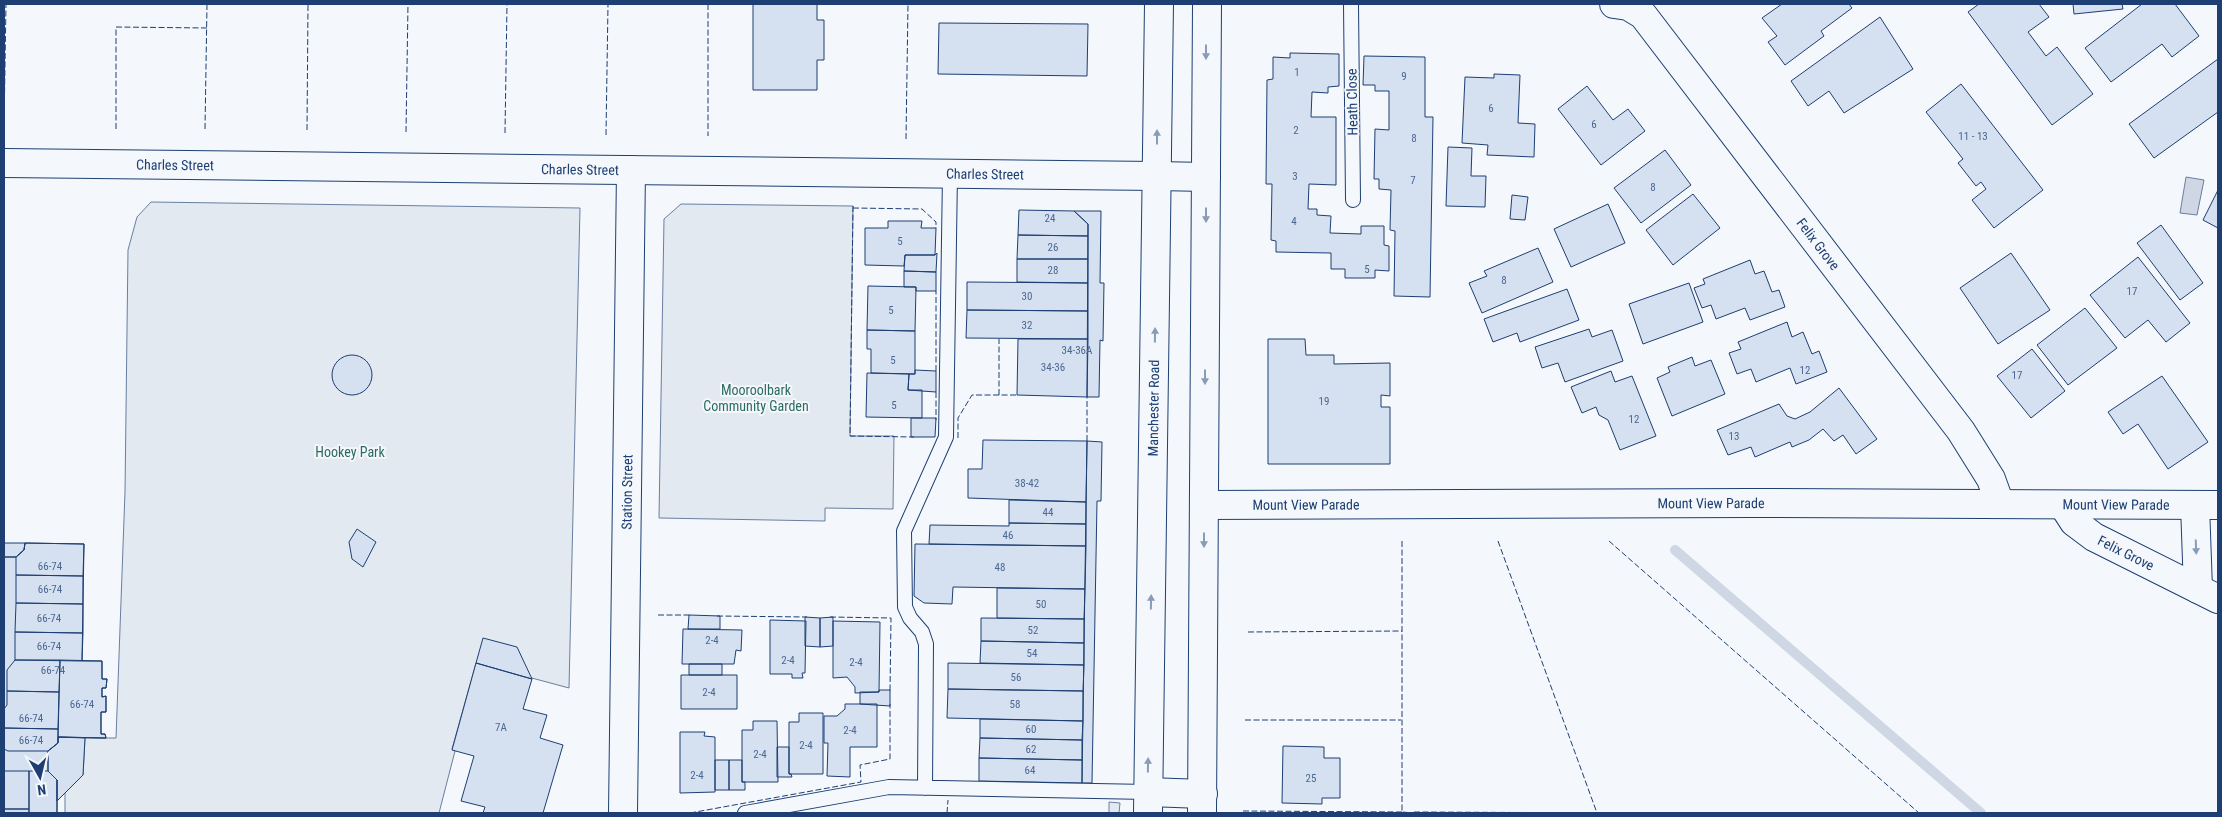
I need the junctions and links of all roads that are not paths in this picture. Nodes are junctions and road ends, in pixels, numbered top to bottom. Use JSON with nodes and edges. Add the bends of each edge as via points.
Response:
{"nodes":[{"id":1,"x":1159,"y":4,"type":"edge"},
{"id":2,"x":1206,"y":4,"type":"edge"},
{"id":3,"x":1351,"y":4,"type":"edge"},
{"id":4,"x":1614,"y":4,"type":"edge"},
{"id":5,"x":4,"y":163,"type":"edge"},
{"id":6,"x":631,"y":170,"type":"junction"},
{"id":7,"x":950,"y":174,"type":"junction"},
{"id":8,"x":1157,"y":176,"type":"junction"},
{"id":9,"x":1206,"y":177,"type":"junction"},
{"id":10,"x":1353,"y":200,"type":"dead end"},
{"id":11,"x":2000,"y":504,"type":"junction"},
{"id":12,"x":1205,"y":505,"type":"junction"},
{"id":13,"x":2063,"y":505,"type":"junction"},
{"id":14,"x":2207,"y":505,"type":"edge"},
{"id":15,"x":2208,"y":594,"type":"edge"},
{"id":16,"x":926,"y":788,"type":"junction"},
{"id":17,"x":1148,"y":803,"type":"edge"},
{"id":18,"x":1202,"y":804,"type":"edge"},
{"id":19,"x":623,"y":813,"type":"edge"},
{"id":20,"x":745,"y":813,"type":"edge"}],
"edges":[{"from":8,"to":1,"type":"street","name":"Manchester Road","one_way":true},
{"from":2,"to":9,"type":"street","one_way":true},
{"from":3,"to":10,"type":"lane","name":"Heath Close"},
{"from":4,"to":11,"type":"street","name":"Felix Grove","via":[[1628,6],[1649,22],[1961,431],[1991,479]]},
{"from":5,"to":6,"type":"street","name":"Charles Street"},
{"from":6,"to":7,"type":"street","name":"Charles Street"},
{"from":6,"to":19,"type":"street","name":"Station Street"},
{"from":7,"to":8,"type":"street","name":"Charles Street"},
{"from":7,"to":16,"type":"lane","via":[[946,437],[904,531],[905,607],[926,644]]},
{"from":8,"to":9,"type":"street","name":"Charles Street"},
{"from":17,"to":8,"type":"street","name":"Manchester Road","one_way":true},
{"from":9,"to":12,"type":"street","one_way":true},
{"from":11,"to":12,"type":"street","name":"Mount View Parade"},
{"from":11,"to":13,"type":"street","name":"Mount View Parade"},
{"from":12,"to":18,"type":"street","one_way":true},
{"from":13,"to":14,"type":"street","name":"Mount View Parade"},
{"from":13,"to":15,"type":"street","name":"Felix Grove","via":[[2074,522],[2094,538]]},
{"from":14,"to":15,"type":"street","name":"Felix Grove","one_way":true},
{"from":16,"to":17,"type":"lane"},
{"from":16,"to":20,"type":"lane","via":[[889,787]]},
{"from":17,"to":18,"type":"street"}]}
